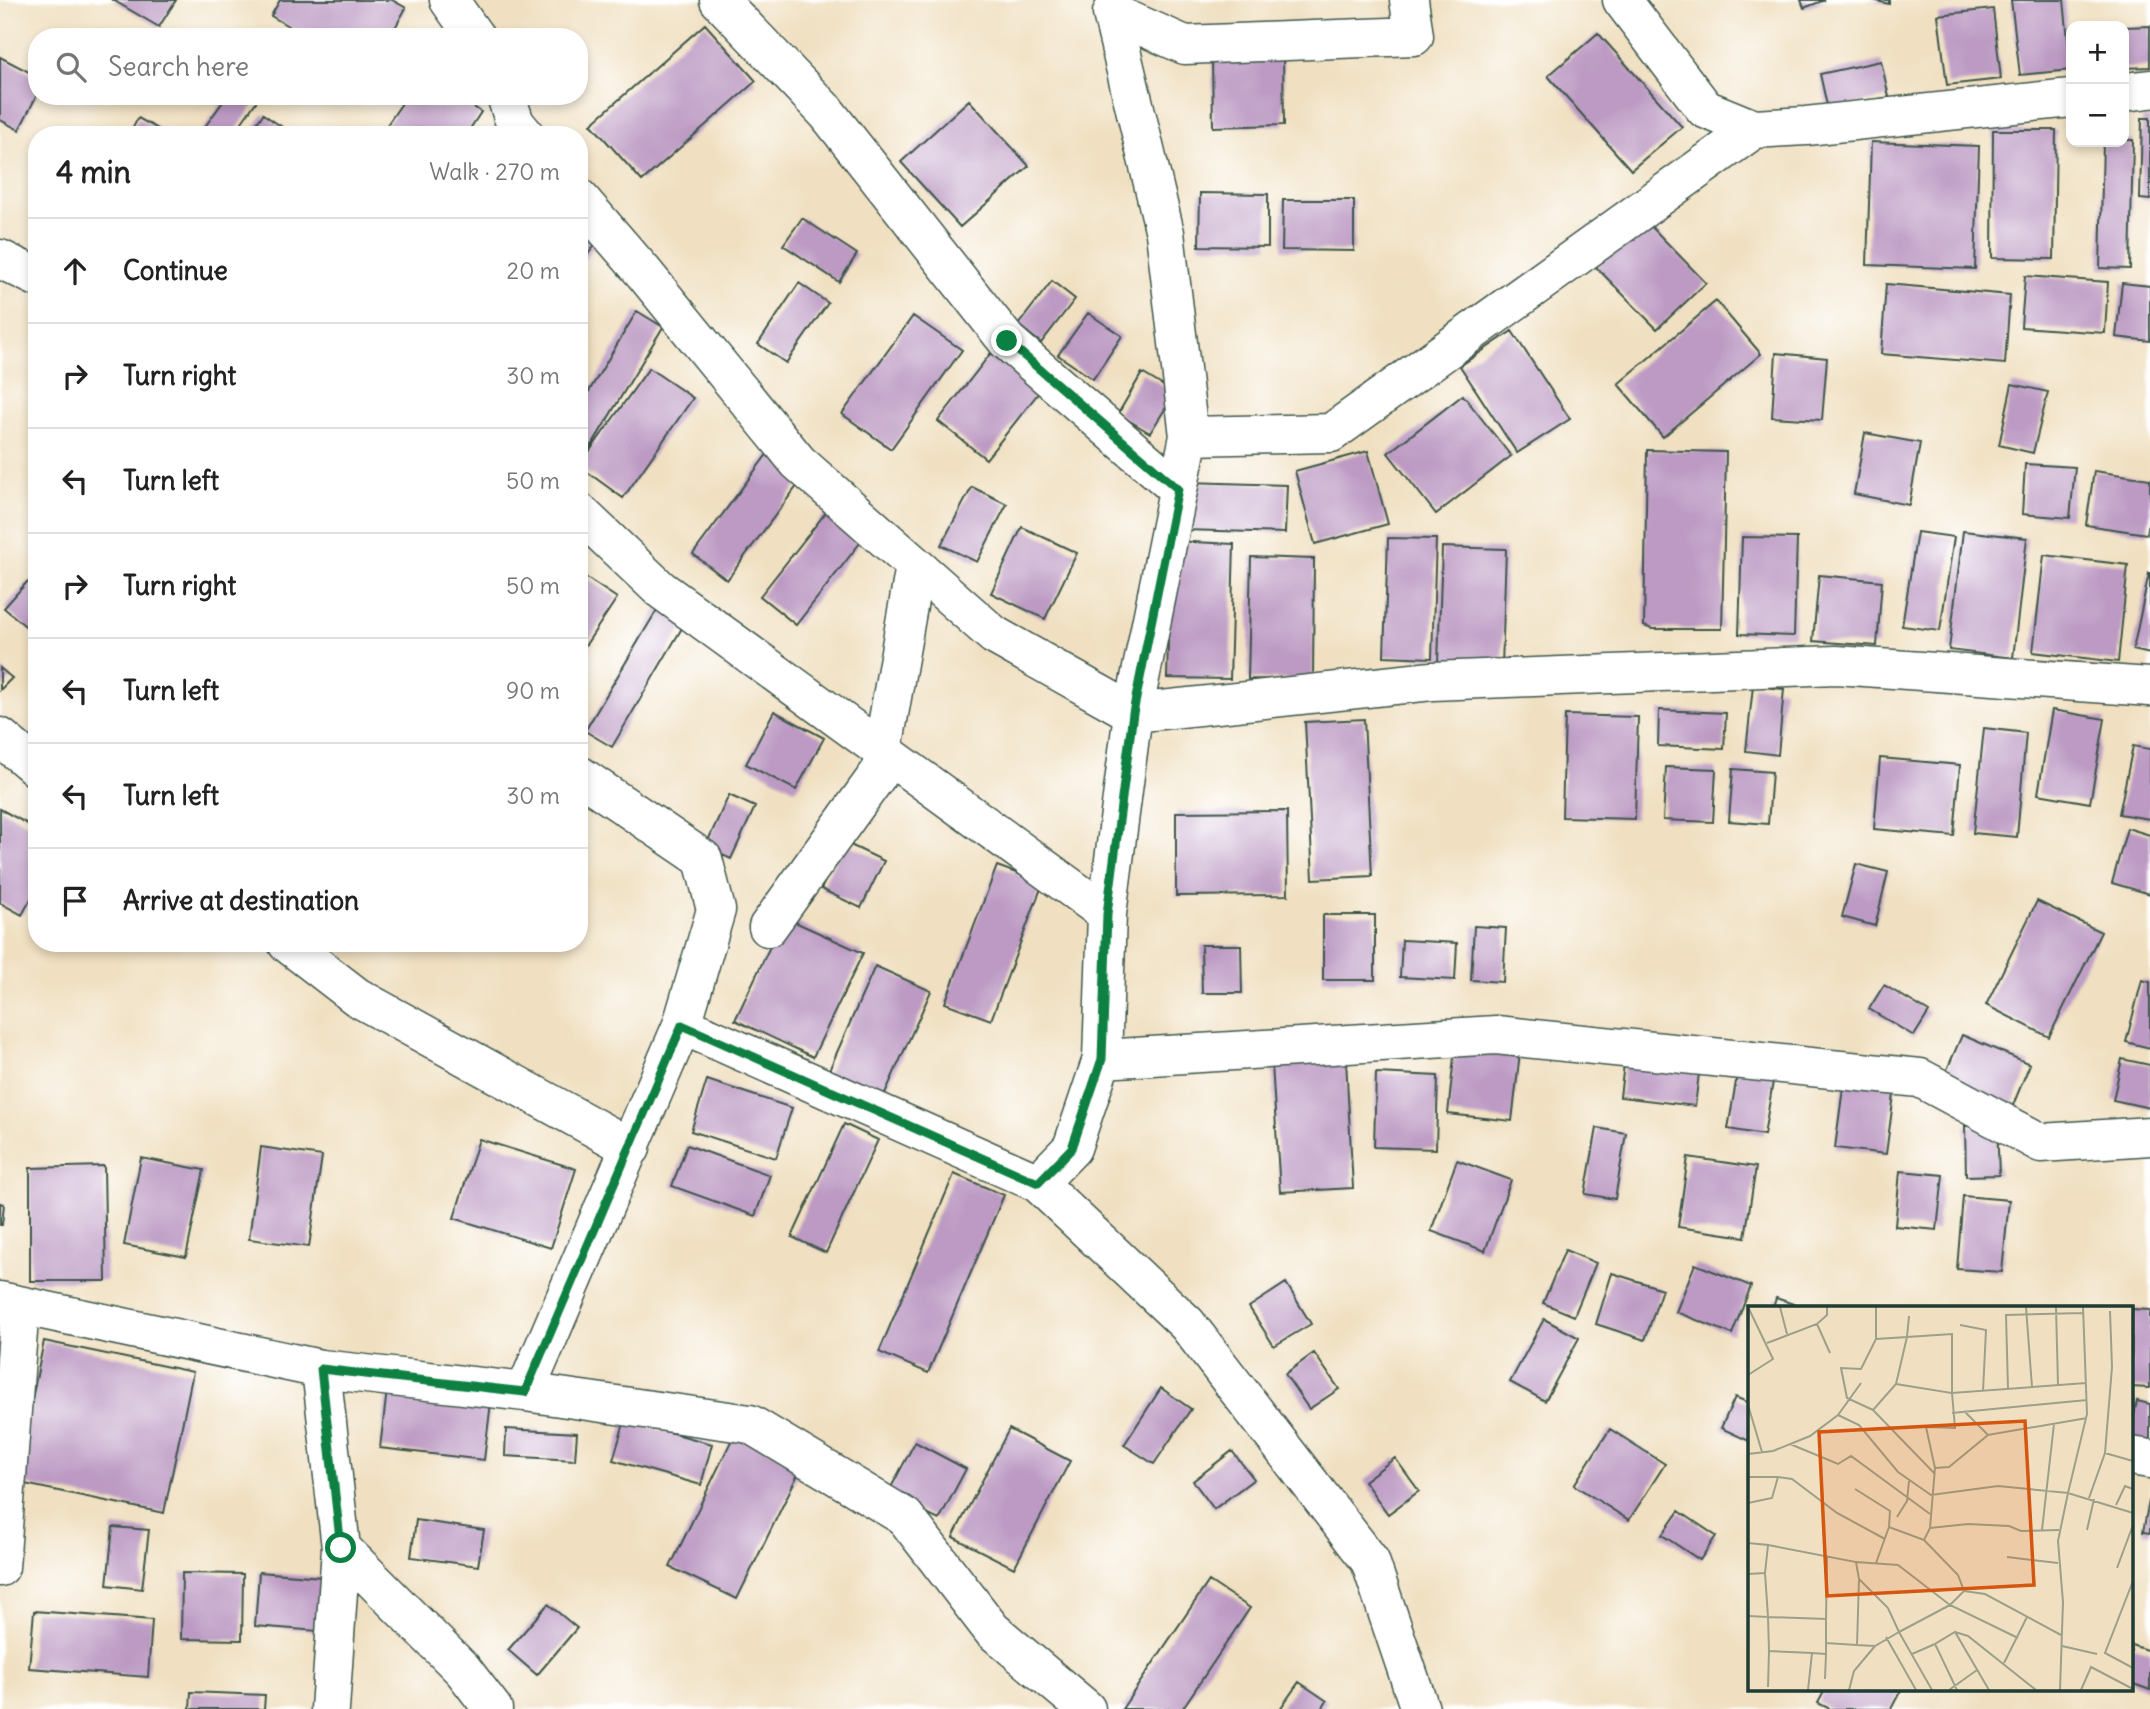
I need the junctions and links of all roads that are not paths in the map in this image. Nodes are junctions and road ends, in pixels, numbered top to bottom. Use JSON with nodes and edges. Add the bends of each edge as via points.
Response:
{"nodes":[{"id":1,"x":449,"y":0,"type":"edge"},
{"id":2,"x":719,"y":0,"type":"edge"},
{"id":3,"x":1409,"y":0,"type":"edge"},
{"id":4,"x":1622,"y":0,"type":"edge"},
{"id":5,"x":469,"y":28,"type":"edge"},
{"id":6,"x":2150,"y":89,"type":"edge"},
{"id":7,"x":2129,"y":91,"type":"edge"},
{"id":8,"x":2066,"y":98,"type":"edge"},
{"id":9,"x":509,"y":105,"type":"edge"},
{"id":10,"x":518,"y":126,"type":"edge"},
{"id":11,"x":1754,"y":130,"type":"junction"},
{"id":12,"x":588,"y":208,"type":"edge"},
{"id":13,"x":0,"y":260,"type":"edge"},
{"id":14,"x":28,"y":273,"type":"edge"},
{"id":15,"x":1189,"y":436,"type":"junction"},
{"id":16,"x":1178,"y":489,"type":"junction"},
{"id":17,"x":588,"y":521,"type":"edge"},
{"id":18,"x":915,"y":566,"type":"junction"},
{"id":19,"x":2150,"y":687,"type":"edge"},
{"id":20,"x":1133,"y":713,"type":"junction"},
{"id":21,"x":0,"y":737,"type":"edge"},
{"id":22,"x":883,"y":751,"type":"junction"},
{"id":23,"x":28,"y":760,"type":"edge"},
{"id":24,"x":588,"y":781,"type":"edge"},
{"id":25,"x":1107,"y":914,"type":"junction"},
{"id":26,"x":768,"y":927,"type":"dead end"},
{"id":27,"x":299,"y":952,"type":"edge"},
{"id":28,"x":682,"y":1025,"type":"junction"},
{"id":29,"x":1102,"y":1059,"type":"junction"},
{"id":30,"x":2150,"y":1136,"type":"edge"},
{"id":31,"x":631,"y":1148,"type":"junction"},
{"id":32,"x":1038,"y":1183,"type":"junction"},
{"id":33,"x":10,"y":1304,"type":"edge"},
{"id":34,"x":321,"y":1369,"type":"junction"},
{"id":35,"x":525,"y":1392,"type":"junction"},
{"id":36,"x":2132,"y":1456,"type":"edge"},
{"id":37,"x":2150,"y":1459,"type":"edge"},
{"id":38,"x":341,"y":1548,"type":"junction"},
{"id":39,"x":0,"y":1567,"type":"edge"},
{"id":40,"x":330,"y":1709,"type":"edge"},
{"id":41,"x":493,"y":1709,"type":"edge"},
{"id":42,"x":1086,"y":1709,"type":"edge"},
{"id":43,"x":1420,"y":1709,"type":"edge"}],
"edges":[{"from":1,"to":5,"type":"street"},
{"from":2,"to":16,"type":"street","via":[[827,113],[1007,341]]},
{"from":3,"to":15,"type":"street","via":[[1414,36],[1185,45],[1112,13],[1165,233]]},
{"from":4,"to":11,"type":"street","via":[[1705,109]]},
{"from":6,"to":7,"type":"street"},
{"from":8,"to":11,"type":"street"},
{"from":9,"to":10,"type":"street"},
{"from":11,"to":15,"type":"street","via":[[1331,433]]},
{"from":12,"to":18,"type":"street","via":[[798,462]]},
{"from":13,"to":14,"type":"street"},
{"from":15,"to":16,"type":"street"},
{"from":16,"to":20,"type":"street"},
{"from":17,"to":22,"type":"street","via":[[660,589]]},
{"from":18,"to":20,"type":"street","via":[[994,635]]},
{"from":18,"to":22,"type":"street"},
{"from":19,"to":20,"type":"street","via":[[1836,665],[1432,681]]},
{"from":20,"to":25,"type":"street"},
{"from":21,"to":23,"type":"street"},
{"from":22,"to":25,"type":"street"},
{"from":22,"to":26,"type":"street","via":[[883,769]]},
{"from":24,"to":28,"type":"street","via":[[703,859],[716,910]]},
{"from":25,"to":29,"type":"street"},
{"from":27,"to":31,"type":"street","via":[[357,997]]},
{"from":28,"to":31,"type":"street"},
{"from":28,"to":32,"type":"street"},
{"from":29,"to":30,"type":"street","via":[[1496,1034],[1920,1078],[2041,1143]]},
{"from":29,"to":32,"type":"street","via":[[1072,1148]]},
{"from":31,"to":35,"type":"street"},
{"from":32,"to":43,"type":"street","via":[[1186,1324],[1370,1561]]},
{"from":33,"to":34,"type":"street"},
{"from":33,"to":39,"type":"street"},
{"from":34,"to":35,"type":"street"},
{"from":34,"to":38,"type":"street"},
{"from":35,"to":42,"type":"street","via":[[750,1424],[905,1517],[992,1630]]},
{"from":36,"to":37,"type":"street"},
{"from":38,"to":40,"type":"street"},
{"from":38,"to":41,"type":"street","via":[[463,1670]]}]}
